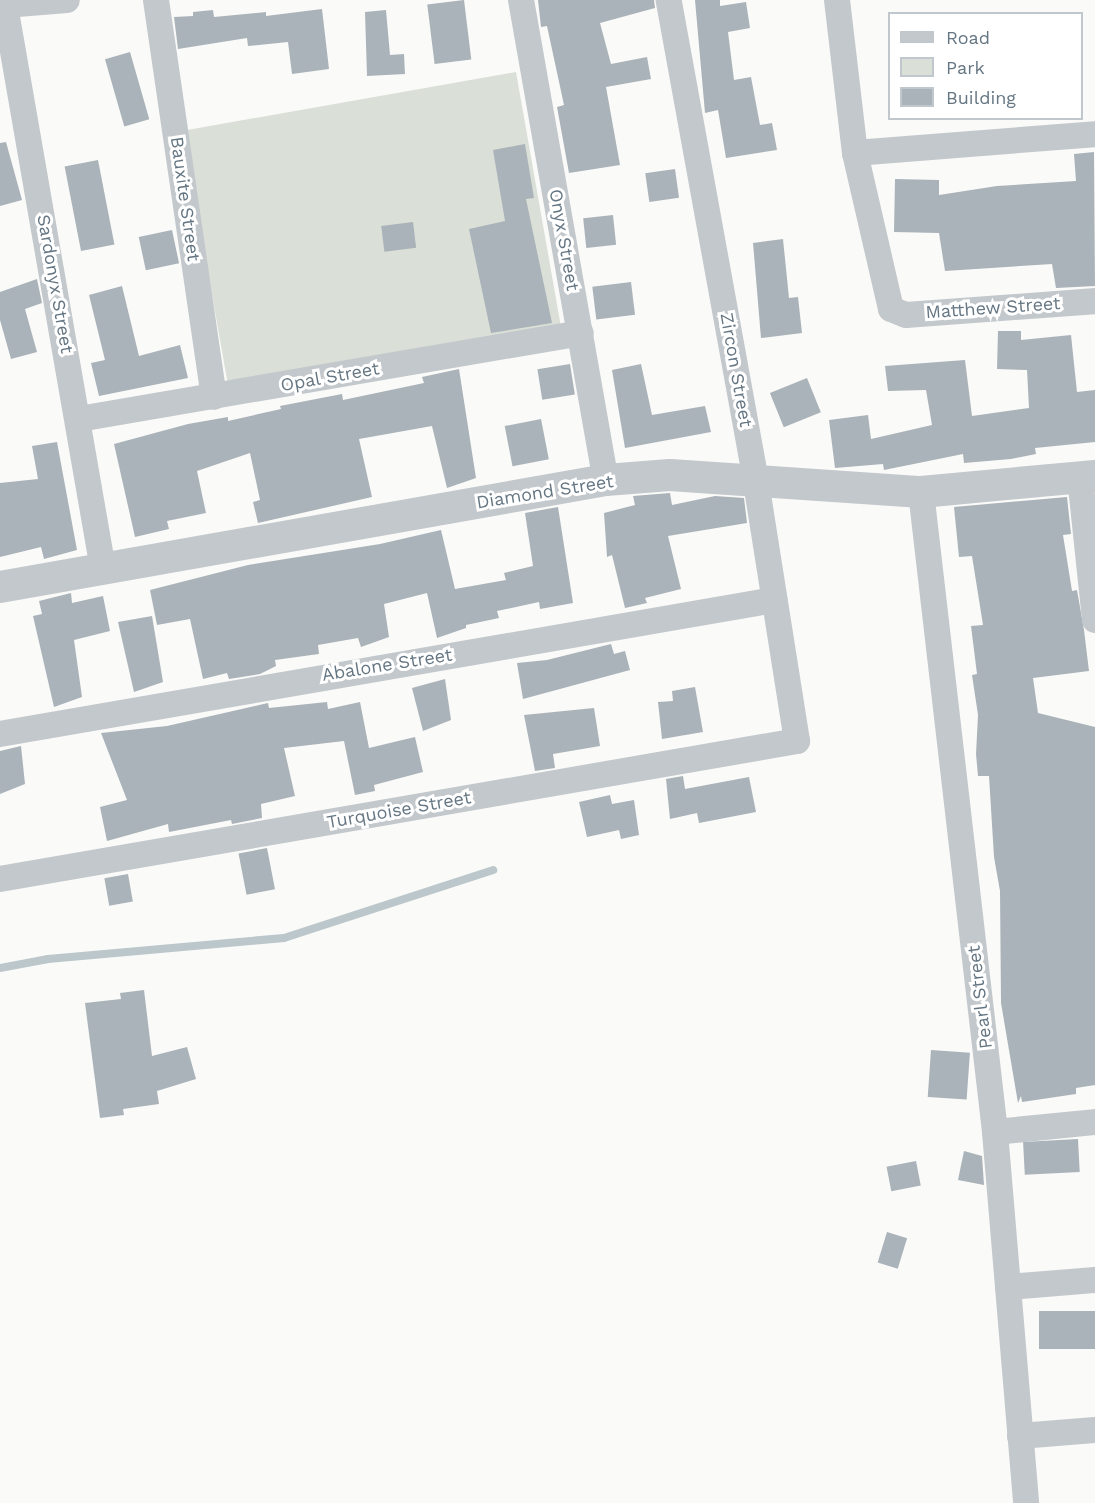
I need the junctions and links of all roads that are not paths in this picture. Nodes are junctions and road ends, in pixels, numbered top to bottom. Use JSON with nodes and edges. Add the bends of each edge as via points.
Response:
{"nodes":[{"id":1,"x":67,"y":0,"type":"edge"},
{"id":2,"x":156,"y":0,"type":"edge"},
{"id":3,"x":520,"y":0,"type":"edge"},
{"id":4,"x":669,"y":0,"type":"edge"},
{"id":5,"x":837,"y":0,"type":"edge"},
{"id":6,"x":4,"y":2,"type":"edge"},
{"id":7,"x":1095,"y":134,"type":"edge"},
{"id":8,"x":855,"y":153,"type":"junction"},
{"id":9,"x":1095,"y":301,"type":"edge"},
{"id":10,"x":581,"y":333,"type":"junction"},
{"id":11,"x":214,"y":397,"type":"junction"},
{"id":12,"x":80,"y":419,"type":"junction"},
{"id":13,"x":1088,"y":476,"type":"edge"},
{"id":14,"x":606,"y":480,"type":"junction"},
{"id":15,"x":756,"y":481,"type":"junction"},
{"id":16,"x":921,"y":492,"type":"junction"},
{"id":17,"x":103,"y":569,"type":"junction"},
{"id":18,"x":0,"y":587,"type":"edge"},
{"id":19,"x":774,"y":600,"type":"junction"},
{"id":20,"x":1095,"y":620,"type":"edge"},
{"id":21,"x":0,"y":734,"type":"edge"},
{"id":22,"x":797,"y":741,"type":"joint"},
{"id":23,"x":0,"y":879,"type":"edge"},
{"id":24,"x":1095,"y":1122,"type":"edge"},
{"id":25,"x":995,"y":1132,"type":"junction"},
{"id":26,"x":1095,"y":1280,"type":"edge"},
{"id":27,"x":1008,"y":1287,"type":"junction"},
{"id":28,"x":1095,"y":1430,"type":"edge"},
{"id":29,"x":1020,"y":1436,"type":"junction"},
{"id":30,"x":1026,"y":1503,"type":"edge"}],
"edges":[{"from":1,"to":6,"type":"street"},
{"from":2,"to":11,"type":"street","name":"Bauxite Street"},
{"from":3,"to":10,"type":"street","name":"Onyx Street"},
{"from":4,"to":15,"type":"street","name":"Zircon Street"},
{"from":5,"to":8,"type":"street"},
{"from":6,"to":12,"type":"street","name":"Sardonyx Street"},
{"from":7,"to":8,"type":"street"},
{"from":8,"to":9,"type":"street","name":"Matthew Street","via":[[891,309],[906,315]]},
{"from":10,"to":11,"type":"street","name":"Opal Street"},
{"from":10,"to":14,"type":"street","name":"Onyx Street"},
{"from":11,"to":12,"type":"street","name":"Opal Street"},
{"from":12,"to":17,"type":"street","name":"Sardonyx Street"},
{"from":13,"to":16,"type":"street","name":"Diamond Street"},
{"from":13,"to":20,"type":"street"},
{"from":14,"to":15,"type":"street","name":"Diamond Street","via":[[670,476]]},
{"from":14,"to":17,"type":"street","name":"Diamond Street"},
{"from":15,"to":16,"type":"street","name":"Diamond Street"},
{"from":15,"to":19,"type":"street","name":"Zircon Street"},
{"from":16,"to":25,"type":"street","name":"Pearl Street"},
{"from":17,"to":18,"type":"street","name":"Diamond Street"},
{"from":19,"to":21,"type":"street","name":"Abalone Street"},
{"from":19,"to":22,"type":"street","name":"Zircon Street"},
{"from":22,"to":23,"type":"street","name":"Turquoise Street"},
{"from":24,"to":25,"type":"street"},
{"from":25,"to":27,"type":"street","name":"Pearl Street"},
{"from":26,"to":27,"type":"street"},
{"from":27,"to":29,"type":"street","name":"Pearl Street"},
{"from":28,"to":29,"type":"street"},
{"from":29,"to":30,"type":"street","name":"Pearl Street"}]}
